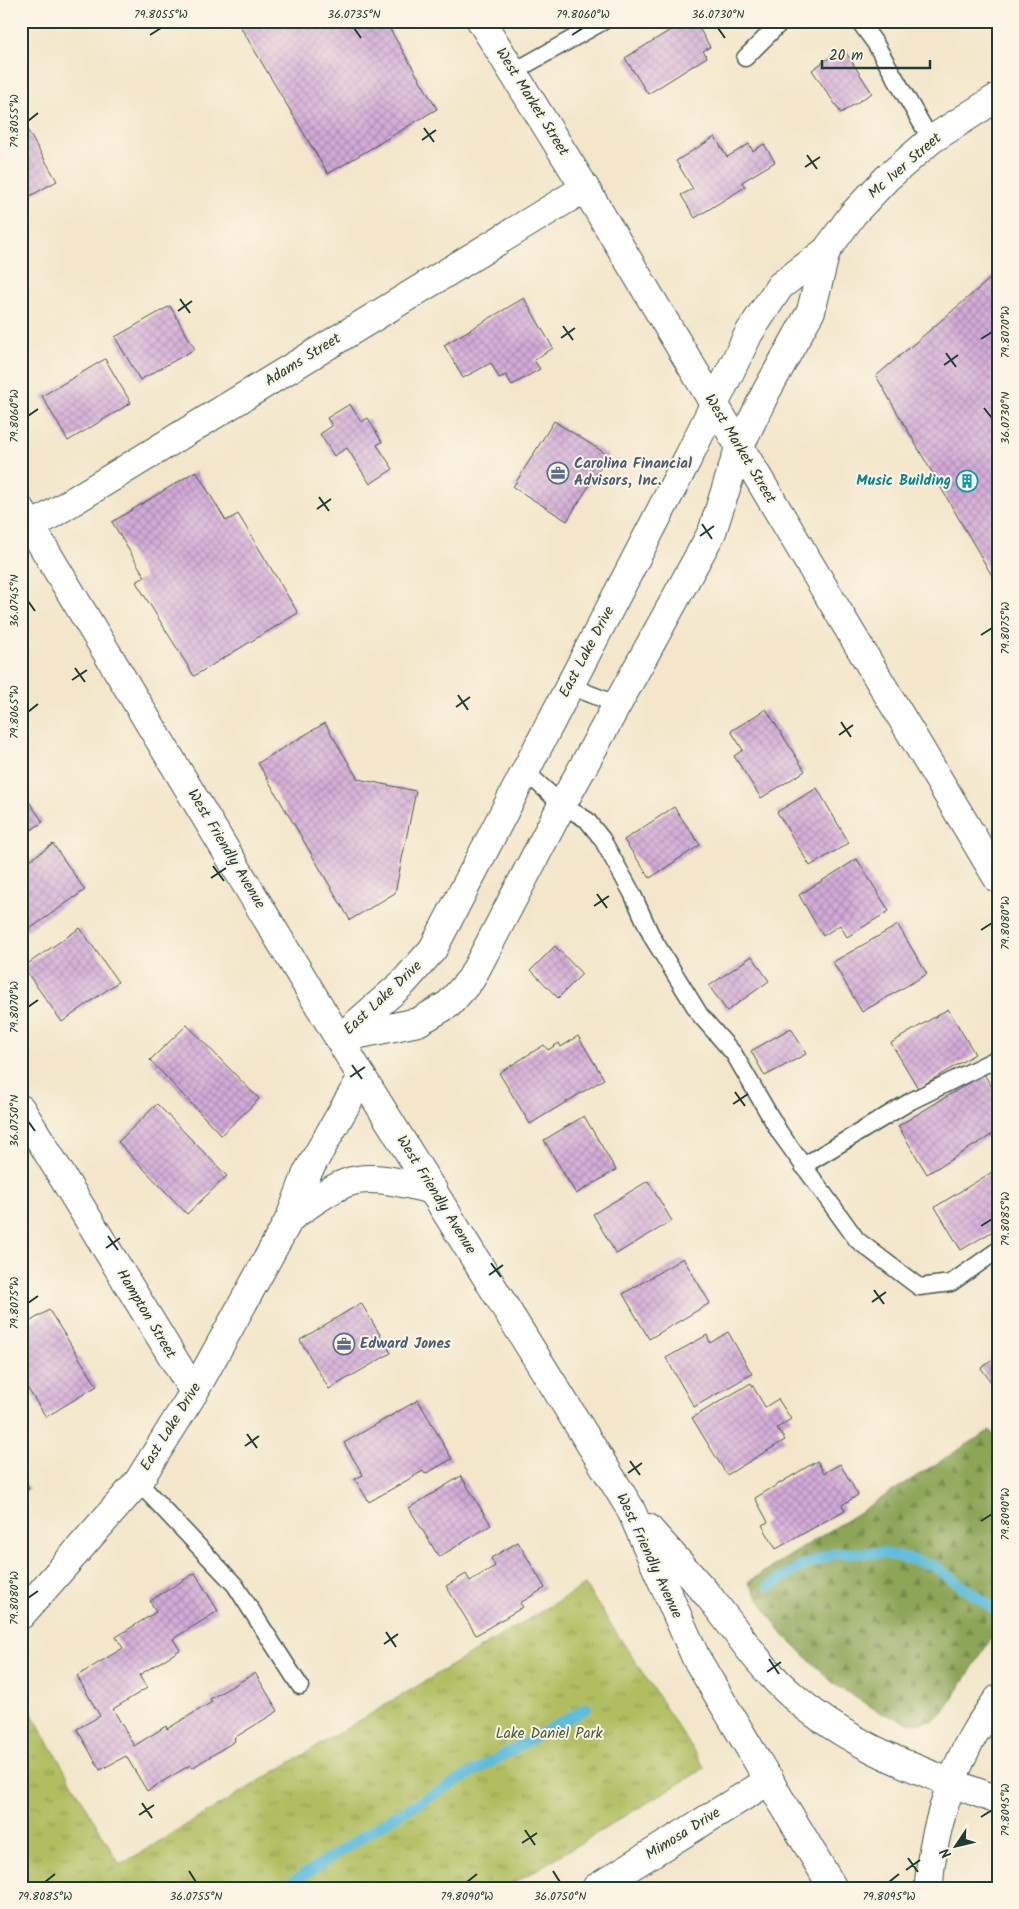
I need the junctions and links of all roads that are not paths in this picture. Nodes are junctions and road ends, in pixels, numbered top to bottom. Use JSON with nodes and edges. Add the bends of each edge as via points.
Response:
{"nodes":[{"id":1,"x":481,"y":21,"type":"edge"},
{"id":2,"x":604,"y":21,"type":"edge"},
{"id":3,"x":782,"y":21,"type":"edge"},
{"id":4,"x":860,"y":21,"type":"edge"},
{"id":5,"x":745,"y":58,"type":"dead end"},
{"id":6,"x":513,"y":72,"type":"junction"},
{"id":7,"x":998,"y":97,"type":"edge"},
{"id":8,"x":931,"y":140,"type":"junction"},
{"id":9,"x":585,"y":188,"type":"junction"},
{"id":10,"x":826,"y":251,"type":"junction"},
{"id":11,"x":713,"y":404,"type":"junction"},
{"id":12,"x":739,"y":448,"type":"junction"},
{"id":13,"x":24,"y":524,"type":"edge"},
{"id":14,"x":570,"y":686,"type":"junction"},
{"id":15,"x":618,"y":705,"type":"junction"},
{"id":16,"x":524,"y":771,"type":"junction"},
{"id":17,"x":562,"y":805,"type":"junction"},
{"id":18,"x":998,"y":879,"type":"edge"},
{"id":19,"x":340,"y":1038,"type":"junction"},
{"id":20,"x":998,"y":1058,"type":"edge"},
{"id":21,"x":362,"y":1077,"type":"junction"},
{"id":22,"x":21,"y":1109,"type":"edge"},
{"id":23,"x":803,"y":1166,"type":"junction"},
{"id":24,"x":433,"y":1190,"type":"junction"},
{"id":25,"x":290,"y":1218,"type":"junction"},
{"id":26,"x":998,"y":1250,"type":"edge"},
{"id":27,"x":194,"y":1392,"type":"junction"},
{"id":28,"x":138,"y":1482,"type":"junction"},
{"id":29,"x":630,"y":1508,"type":"junction"},
{"id":30,"x":21,"y":1615,"type":"edge"},
{"id":31,"x":300,"y":1686,"type":"dead end"},
{"id":32,"x":998,"y":1699,"type":"edge"},
{"id":33,"x":770,"y":1780,"type":"junction"},
{"id":34,"x":952,"y":1783,"type":"junction"},
{"id":35,"x":998,"y":1800,"type":"edge"},
{"id":36,"x":596,"y":1888,"type":"edge"},
{"id":37,"x":833,"y":1888,"type":"edge"},
{"id":38,"x":929,"y":1888,"type":"edge"}],
"edges":[{"from":1,"to":6,"type":"street","name":"West Market Street"},
{"from":2,"to":6,"type":"lane"},
{"from":3,"to":5,"type":"lane"},
{"from":4,"to":8,"type":"lane"},
{"from":6,"to":9,"type":"street","name":"West Market Street"},
{"from":7,"to":8,"type":"street","name":"Mc Iver Street"},
{"from":8,"to":10,"type":"street","name":"Mc Iver Street","via":[[887,178],[853,214]]},
{"from":9,"to":11,"type":"street","name":"West Market Street"},
{"from":9,"to":13,"type":"street","name":"Adams Street"},
{"from":10,"to":11,"type":"street","name":"Mc Iver Street","via":[[780,286],[749,333]]},
{"from":10,"to":12,"type":"street","name":"Mc Iver Street","via":[[811,311]]},
{"from":11,"to":12,"type":"street","name":"West Market Street"},
{"from":11,"to":14,"type":"street","name":"East Lake Drive"},
{"from":12,"to":15,"type":"street","name":"East Lake Drive","via":[[712,532]]},
{"from":12,"to":18,"type":"street","name":"West Market Street"},
{"from":13,"to":19,"type":"street","name":"West Friendly Avenue"},
{"from":14,"to":15,"type":"lane"},
{"from":14,"to":16,"type":"street","name":"East Lake Drive"},
{"from":15,"to":17,"type":"street","name":"East Lake Drive"},
{"from":16,"to":17,"type":"lane"},
{"from":16,"to":19,"type":"street","name":"East Lake Drive","via":[[433,949],[403,983]]},
{"from":17,"to":19,"type":"street","name":"East Lake Drive","via":[[471,979],[449,1004],[418,1022]]},
{"from":17,"to":23,"type":"lane","via":[[587,820],[602,838],[652,937],[700,1015],[734,1054],[780,1134]]},
{"from":19,"to":21,"type":"street","name":"West Friendly Avenue"},
{"from":20,"to":23,"type":"lane","via":[[911,1101]]},
{"from":21,"to":24,"type":"street","name":"West Friendly Avenue"},
{"from":21,"to":25,"type":"street","name":"East Lake Drive","via":[[307,1172]]},
{"from":22,"to":27,"type":"street","name":"Hampton Street"},
{"from":23,"to":26,"type":"lane","via":[[857,1240],[919,1287],[951,1283]]},
{"from":24,"to":25,"type":"street","name":"East Lake Drive","via":[[396,1182],[365,1180],[346,1183]]},
{"from":24,"to":29,"type":"street","name":"West Friendly Avenue"},
{"from":25,"to":27,"type":"street","name":"East Lake Drive"},
{"from":27,"to":28,"type":"street","name":"East Lake Drive"},
{"from":28,"to":30,"type":"street","name":"East Lake Drive"},
{"from":28,"to":31,"type":"lane","via":[[235,1585]]},
{"from":29,"to":33,"type":"street","name":"West Friendly Avenue","via":[[696,1658]]},
{"from":29,"to":34,"type":"street","via":[[711,1599],[749,1651],[786,1690],[815,1714],[875,1751]]},
{"from":32,"to":34,"type":"street","via":[[974,1735]]},
{"from":33,"to":36,"type":"street","name":"Mimosa Drive"},
{"from":33,"to":37,"type":"street","name":"West Friendly Avenue"},
{"from":34,"to":35,"type":"street"},
{"from":34,"to":38,"type":"street","via":[[930,1865]]}]}
